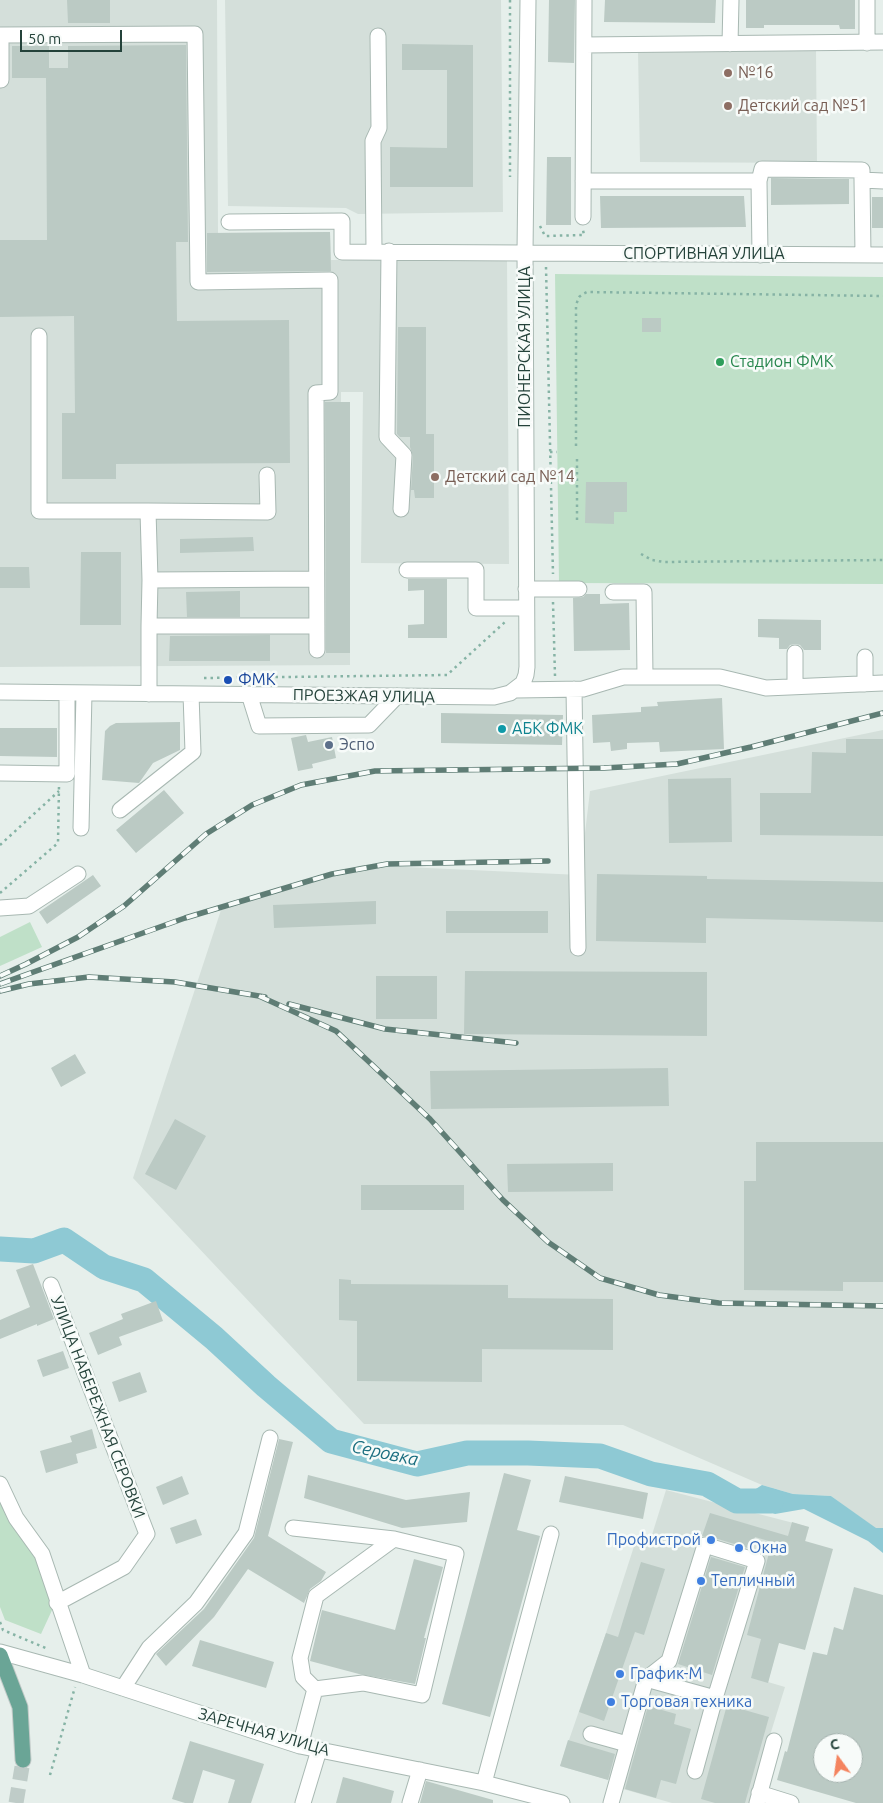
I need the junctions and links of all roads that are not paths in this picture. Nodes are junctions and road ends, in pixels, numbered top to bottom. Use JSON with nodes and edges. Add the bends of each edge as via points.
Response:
{"nodes":[{"id":1,"x":528,"y":0,"type":"edge"},
{"id":2,"x":584,"y":0,"type":"edge"},
{"id":3,"x":731,"y":0,"type":"edge"},
{"id":4,"x":867,"y":0,"type":"edge"},
{"id":5,"x":378,"y":36,"type":"dead end"},
{"id":6,"x":883,"y":42,"type":"edge"},
{"id":7,"x":867,"y":43,"type":"junction"},
{"id":8,"x":730,"y":44,"type":"junction"},
{"id":9,"x":584,"y":45,"type":"junction"},
{"id":10,"x":1,"y":80,"type":"edge"},
{"id":11,"x":862,"y":180,"type":"junction"},
{"id":12,"x":883,"y":180,"type":"edge"},
{"id":13,"x":583,"y":181,"type":"junction"},
{"id":14,"x":759,"y":181,"type":"junction"},
{"id":15,"x":583,"y":217,"type":"road end"},
{"id":16,"x":229,"y":222,"type":"dead end"},
{"id":17,"x":381,"y":251,"type":"junction"},
{"id":18,"x":525,"y":252,"type":"junction"},
{"id":19,"x":863,"y":254,"type":"junction"},
{"id":20,"x":883,"y":254,"type":"edge"},
{"id":21,"x":760,"y":255,"type":"junction"},
{"id":22,"x":39,"y":336,"type":"dead end"},
{"id":23,"x":267,"y":475,"type":"dead end"},
{"id":24,"x":401,"y":509,"type":"dead end"},
{"id":25,"x":148,"y":511,"type":"junction"},
{"id":26,"x":408,"y":570,"type":"dead end"},
{"id":27,"x":316,"y":579,"type":"junction"},
{"id":28,"x":150,"y":580,"type":"junction"},
{"id":29,"x":526,"y":589,"type":"junction"},
{"id":30,"x":579,"y":589,"type":"dead end"},
{"id":31,"x":613,"y":592,"type":"dead end"},
{"id":32,"x":526,"y":608,"type":"junction"},
{"id":33,"x":149,"y":626,"type":"junction"},
{"id":34,"x":316,"y":626,"type":"junction"},
{"id":35,"x":317,"y":650,"type":"dead end"},
{"id":36,"x":795,"y":653,"type":"dead end"},
{"id":37,"x":864,"y":657,"type":"dead end"},
{"id":38,"x":645,"y":677,"type":"junction"},
{"id":39,"x":883,"y":683,"type":"edge"},
{"id":40,"x":865,"y":684,"type":"junction"},
{"id":41,"x":795,"y":686,"type":"junction"},
{"id":42,"x":516,"y":690,"type":"junction"},
{"id":43,"x":574,"y":690,"type":"junction"},
{"id":44,"x":0,"y":692,"type":"edge"},
{"id":45,"x":67,"y":693,"type":"junction"},
{"id":46,"x":84,"y":693,"type":"junction"},
{"id":47,"x":149,"y":694,"type":"junction"},
{"id":48,"x":191,"y":694,"type":"junction"},
{"id":49,"x":248,"y":694,"type":"junction"},
{"id":50,"x":397,"y":696,"type":"junction"},
{"id":51,"x":0,"y":774,"type":"edge"},
{"id":52,"x":120,"y":810,"type":"dead end"},
{"id":53,"x":81,"y":828,"type":"dead end"},
{"id":54,"x":78,"y":874,"type":"dead end"},
{"id":55,"x":0,"y":908,"type":"edge"},
{"id":56,"x":578,"y":948,"type":"dead end"},
{"id":57,"x":50,"y":1285,"type":"dead end"},
{"id":58,"x":270,"y":1438,"type":"dead end"},
{"id":59,"x":0,"y":1484,"type":"edge"},
{"id":60,"x":293,"y":1528,"type":"dead end"},
{"id":61,"x":551,"y":1534,"type":"dead end"},
{"id":62,"x":394,"y":1539,"type":"junction"},
{"id":63,"x":57,"y":1603,"type":"junction"},
{"id":64,"x":0,"y":1654,"type":"edge"},
{"id":65,"x":81,"y":1675,"type":"junction"},
{"id":66,"x":646,"y":1679,"type":"junction"},
{"id":67,"x":123,"y":1688,"type":"junction"},
{"id":68,"x":315,"y":1690,"type":"junction"},
{"id":69,"x":715,"y":1698,"type":"junction"},
{"id":70,"x":591,"y":1734,"type":"dead end"},
{"id":71,"x":774,"y":1741,"type":"dead end"},
{"id":72,"x":627,"y":1744,"type":"junction"},
{"id":73,"x":300,"y":1746,"type":"junction"},
{"id":74,"x":319,"y":1750,"type":"junction"},
{"id":75,"x":24,"y":1760,"type":"tunnel mouth"},
{"id":76,"x":420,"y":1770,"type":"junction"},
{"id":77,"x":695,"y":1771,"type":"dead end"},
{"id":78,"x":484,"y":1783,"type":"junction"},
{"id":79,"x":758,"y":1798,"type":"edge"},
{"id":80,"x":303,"y":1803,"type":"edge"},
{"id":81,"x":410,"y":1803,"type":"edge"},
{"id":82,"x":562,"y":1803,"type":"edge"},
{"id":83,"x":611,"y":1803,"type":"edge"},
{"id":84,"x":791,"y":1803,"type":"edge"}],
"edges":[{"from":1,"to":18,"type":"street","name":"ПИОНЕРСКАЯ УЛИЦА"},
{"from":2,"to":9,"type":"street"},
{"from":3,"to":8,"type":"street"},
{"from":4,"to":7,"type":"street"},
{"from":5,"to":17,"type":"street","via":[[379,128],[373,141]]},
{"from":6,"to":7,"type":"street"},
{"from":7,"to":8,"type":"street"},
{"from":8,"to":9,"type":"street"},
{"from":9,"to":13,"type":"street"},
{"from":10,"to":27,"type":"street","via":[[1,35],[195,34],[198,282],[330,280],[330,392],[316,393]]},
{"from":11,"to":12,"type":"street"},
{"from":11,"to":14,"type":"street","via":[[862,170],[762,169]]},
{"from":11,"to":19,"type":"street"},
{"from":13,"to":14,"type":"street"},
{"from":13,"to":15,"type":"street"},
{"from":14,"to":21,"type":"street"},
{"from":16,"to":17,"type":"street","name":"СПОРТИВНАЯ УЛИЦА","via":[[342,221],[342,252]]},
{"from":17,"to":18,"type":"street","name":"СПОРТИВНАЯ УЛИЦА"},
{"from":17,"to":24,"type":"street","via":[[387,437],[404,455]]},
{"from":18,"to":21,"type":"street","name":"СПОРТИВНАЯ УЛИЦА"},
{"from":18,"to":29,"type":"street","name":"ПИОНЕРСКАЯ УЛИЦА"},
{"from":19,"to":20,"type":"street","name":"СПОРТИВНАЯ УЛИЦА"},
{"from":19,"to":21,"type":"street","name":"СПОРТИВНАЯ УЛИЦА"},
{"from":22,"to":25,"type":"street","via":[[39,512]]},
{"from":23,"to":25,"type":"street","via":[[268,512]]},
{"from":25,"to":28,"type":"street"},
{"from":26,"to":32,"type":"street","via":[[476,570],[476,608]]},
{"from":27,"to":28,"type":"street"},
{"from":27,"to":34,"type":"street"},
{"from":28,"to":33,"type":"street"},
{"from":29,"to":30,"type":"street"},
{"from":29,"to":32,"type":"street","name":"ПИОНЕРСКАЯ УЛИЦА"},
{"from":31,"to":38,"type":"street","via":[[644,592]]},
{"from":32,"to":42,"type":"street","name":"ПИОНЕРСКАЯ УЛИЦА","via":[[526,675]]},
{"from":33,"to":34,"type":"street"},
{"from":33,"to":47,"type":"street"},
{"from":34,"to":35,"type":"street"},
{"from":36,"to":41,"type":"street"},
{"from":37,"to":40,"type":"street"},
{"from":38,"to":41,"type":"street","name":"ПРОЕЗЖАЯ УЛИЦА","via":[[720,677],[766,688]]},
{"from":38,"to":43,"type":"street","name":"ПРОЕЗЖАЯ УЛИЦА","via":[[623,677]]},
{"from":39,"to":40,"type":"street","name":"ПРОЕЗЖАЯ УЛИЦА"},
{"from":40,"to":41,"type":"street","name":"ПРОЕЗЖАЯ УЛИЦА"},
{"from":42,"to":43,"type":"street","name":"ПРОЕЗЖАЯ УЛИЦА"},
{"from":42,"to":50,"type":"street","name":"ПРОЕЗЖАЯ УЛИЦА","via":[[494,697]]},
{"from":43,"to":56,"type":"street"},
{"from":44,"to":45,"type":"street","name":"ПРОЕЗЖАЯ УЛИЦА"},
{"from":45,"to":46,"type":"street","name":"ПРОЕЗЖАЯ УЛИЦА"},
{"from":45,"to":51,"type":"street","via":[[67,774]]},
{"from":46,"to":47,"type":"street","name":"ПРОЕЗЖАЯ УЛИЦА"},
{"from":46,"to":53,"type":"street"},
{"from":47,"to":48,"type":"street","name":"ПРОЕЗЖАЯ УЛИЦА"},
{"from":48,"to":49,"type":"street","name":"ПРОЕЗЖАЯ УЛИЦА"},
{"from":48,"to":52,"type":"street","via":[[193,752]]},
{"from":49,"to":50,"type":"street","name":"ПРОЕЗЖАЯ УЛИЦА"},
{"from":49,"to":50,"type":"street","via":[[259,726],[369,725]]},
{"from":54,"to":55,"type":"street","via":[[29,906]]},
{"from":57,"to":63,"type":"street","name":"УЛИЦА НАБЕРЕЖНАЯ СЕРОВКИ","via":[[147,1534],[124,1567]]},
{"from":58,"to":67,"type":"street","via":[[246,1533],[196,1603],[149,1648]]},
{"from":59,"to":63,"type":"street","via":[[16,1518],[42,1554]]},
{"from":60,"to":62,"type":"street"},
{"from":61,"to":78,"type":"street"},
{"from":62,"to":68,"type":"street","via":[[316,1596],[300,1658],[303,1677]]},
{"from":62,"to":68,"type":"street","via":[[456,1554],[422,1696],[364,1682]]},
{"from":63,"to":65,"type":"street"},
{"from":64,"to":65,"type":"street","name":"ЗАРЕЧНАЯ УЛИЦА"},
{"from":64,"to":75,"type":"main road","via":[[20,1708]]},
{"from":65,"to":67,"type":"street","name":"ЗАРЕЧНАЯ УЛИЦА"},
{"from":66,"to":69,"type":"street"},
{"from":66,"to":69,"type":"street","via":[[669,1661],[705,1545],[757,1561]]},
{"from":66,"to":72,"type":"street"},
{"from":67,"to":73,"type":"street","name":"ЗАРЕЧНАЯ УЛИЦА"},
{"from":68,"to":73,"type":"street"},
{"from":69,"to":77,"type":"street"},
{"from":70,"to":72,"type":"street"},
{"from":71,"to":79,"type":"street"},
{"from":72,"to":83,"type":"street"},
{"from":73,"to":74,"type":"street","name":"ЗАРЕЧНАЯ УЛИЦА"},
{"from":74,"to":76,"type":"street","name":"ЗАРЕЧНАЯ УЛИЦА"},
{"from":74,"to":80,"type":"street"},
{"from":76,"to":78,"type":"street","name":"ЗАРЕЧНАЯ УЛИЦА"},
{"from":76,"to":81,"type":"street"},
{"from":78,"to":82,"type":"street","name":"ЗАРЕЧНАЯ УЛИЦА"},
{"from":79,"to":84,"type":"street"}]}
